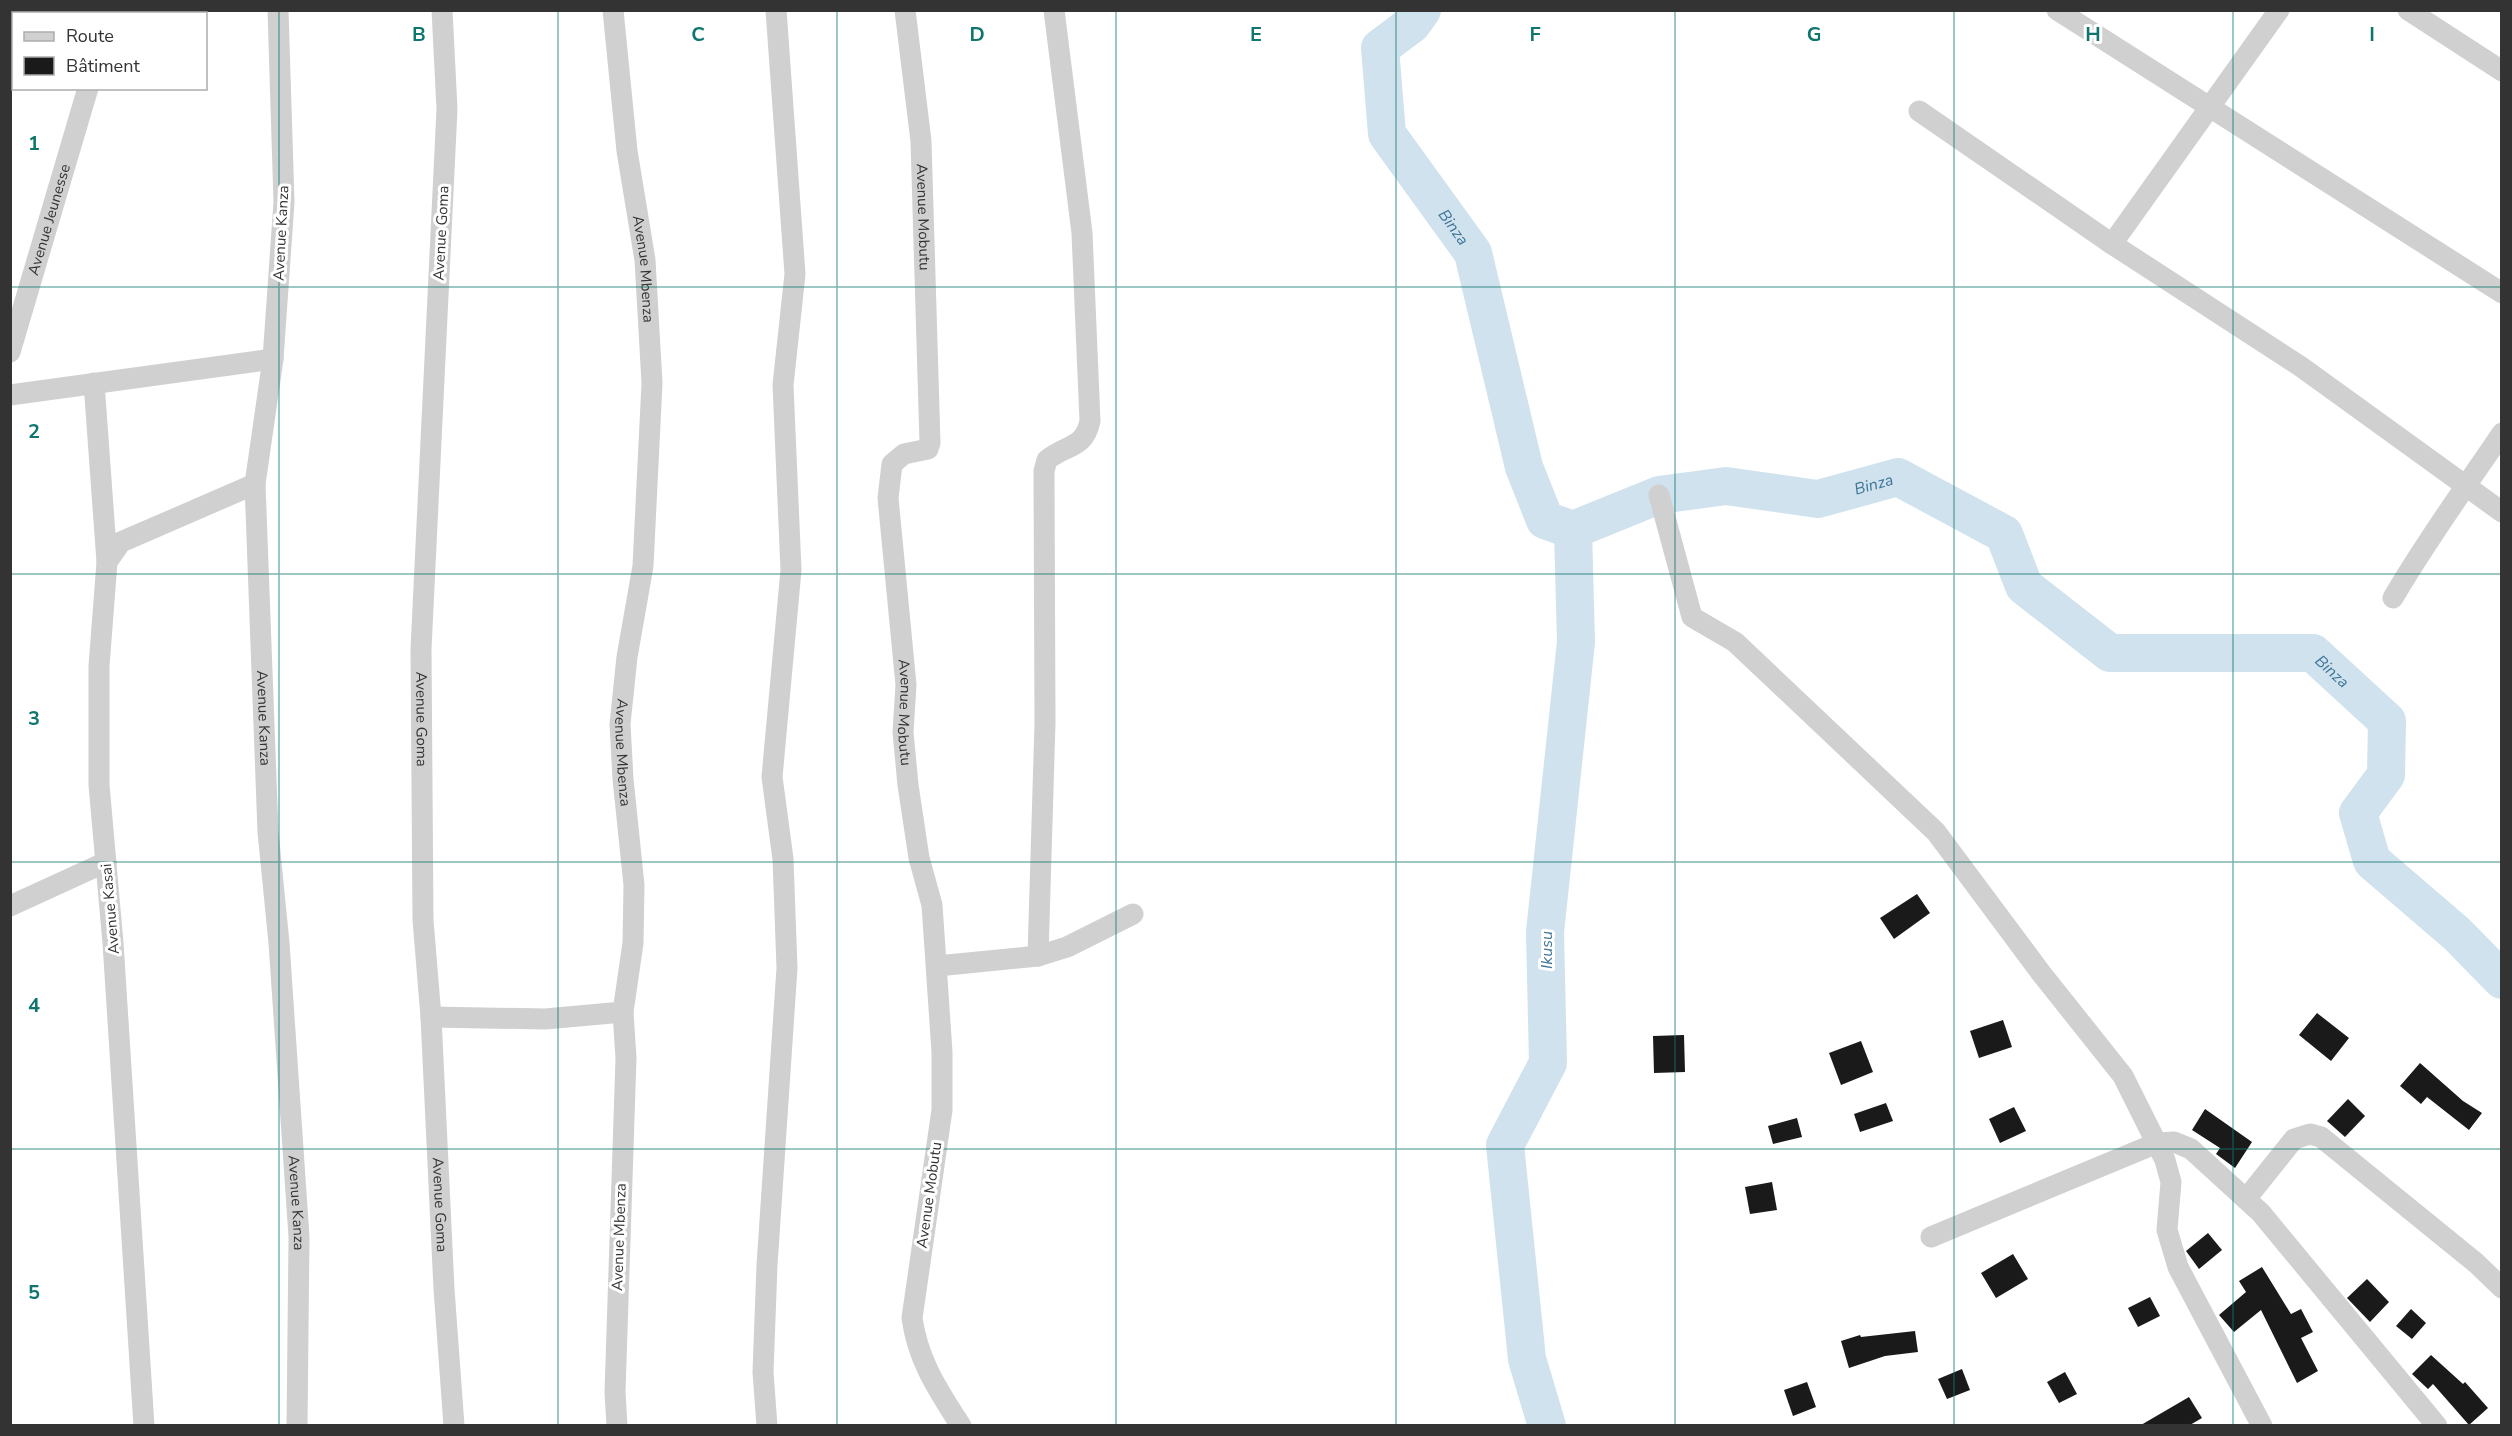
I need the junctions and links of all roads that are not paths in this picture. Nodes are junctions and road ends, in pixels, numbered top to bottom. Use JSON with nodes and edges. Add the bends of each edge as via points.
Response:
{"nodes":[{"id":1,"x":278,"y":10,"type":"edge"},
{"id":2,"x":442,"y":10,"type":"edge"},
{"id":3,"x":613,"y":10,"type":"edge"},
{"id":4,"x":776,"y":10,"type":"edge"},
{"id":5,"x":905,"y":10,"type":"edge"},
{"id":6,"x":1054,"y":10,"type":"edge"},
{"id":7,"x":2056,"y":10,"type":"edge"},
{"id":8,"x":2279,"y":10,"type":"edge"},
{"id":9,"x":2408,"y":10,"type":"edge"},
{"id":10,"x":2502,"y":71,"type":"edge"},
{"id":11,"x":87,"y":90,"type":"edge"},
{"id":12,"x":2211,"y":106,"type":"junction"},
{"id":13,"x":1919,"y":111,"type":"dead end"},
{"id":14,"x":2112,"y":244,"type":"junction"},
{"id":15,"x":2502,"y":293,"type":"edge"},
{"id":16,"x":10,"y":352,"type":"edge"},
{"id":17,"x":273,"y":359,"type":"junction"},
{"id":18,"x":94,"y":383,"type":"junction"},
{"id":19,"x":10,"y":395,"type":"edge"},
{"id":20,"x":2502,"y":433,"type":"edge"},
{"id":21,"x":255,"y":484,"type":"junction"},
{"id":22,"x":2466,"y":486,"type":"junction"},
{"id":23,"x":1659,"y":495,"type":"dead end"},
{"id":24,"x":2502,"y":512,"type":"edge"},
{"id":25,"x":107,"y":562,"type":"junction"},
{"id":26,"x":2393,"y":598,"type":"dead end"},
{"id":27,"x":106,"y":862,"type":"junction"},
{"id":28,"x":10,"y":906,"type":"edge"},
{"id":29,"x":1133,"y":915,"type":"dead end"},
{"id":30,"x":1038,"y":956,"type":"junction"},
{"id":31,"x":937,"y":966,"type":"junction"},
{"id":32,"x":623,"y":1012,"type":"junction"},
{"id":33,"x":431,"y":1017,"type":"junction"},
{"id":34,"x":2157,"y":1143,"type":"junction"},
{"id":35,"x":2246,"y":1199,"type":"junction"},
{"id":36,"x":1931,"y":1237,"type":"dead end"},
{"id":37,"x":2502,"y":1288,"type":"edge"},
{"id":38,"x":144,"y":1425,"type":"edge"},
{"id":39,"x":297,"y":1425,"type":"edge"},
{"id":40,"x":454,"y":1425,"type":"edge"},
{"id":41,"x":617,"y":1425,"type":"edge"},
{"id":42,"x":767,"y":1425,"type":"edge"},
{"id":43,"x":961,"y":1425,"type":"edge"},
{"id":44,"x":2262,"y":1425,"type":"edge"},
{"id":45,"x":2437,"y":1425,"type":"edge"}],
"edges":[{"from":1,"to":17,"type":"street","name":"Avenue Kanza","via":[[284,202]]},
{"from":2,"to":33,"type":"street","name":"Avenue Goma","via":[[447,109],[421,649],[423,921]]},
{"from":3,"to":32,"type":"street","name":"Avenue Mbenza","via":[[627,151],[645,260],[652,383],[643,566],[620,724],[634,885],[633,943]]},
{"from":4,"to":42,"type":"street","via":[[795,274],[783,385],[791,570],[772,777],[783,859],[787,968],[767,1265],[763,1372]]},
{"from":5,"to":31,"type":"street","name":"Avenue Mobutu","via":[[921,141],[930,443],[928,449],[904,454],[892,464],[888,498],[906,685],[903,732],[908,785],[919,858],[932,905]]},
{"from":6,"to":30,"type":"street","via":[[1082,233],[1090,421],[1087,435],[1047,460],[1044,471],[1046,723]]},
{"from":7,"to":12,"type":"street"},
{"from":8,"to":12,"type":"street"},
{"from":9,"to":10,"type":"street"},
{"from":11,"to":16,"type":"street","name":"Avenue Jeunesse"},
{"from":12,"to":14,"type":"street"},
{"from":12,"to":15,"type":"street"},
{"from":13,"to":14,"type":"street"},
{"from":14,"to":22,"type":"street","via":[[2300,366]]},
{"from":17,"to":18,"type":"street"},
{"from":17,"to":21,"type":"street","name":"Avenue Kanza"},
{"from":18,"to":19,"type":"street"},
{"from":18,"to":25,"type":"street","name":"Avenue Kasai"},
{"from":20,"to":22,"type":"street"},
{"from":21,"to":25,"type":"street","via":[[121,542]]},
{"from":21,"to":39,"type":"street","name":"Avenue Kanza","via":[[268,832],[299,1237]]},
{"from":22,"to":24,"type":"street"},
{"from":22,"to":26,"type":"street"},
{"from":23,"to":34,"type":"street","via":[[1692,617],[1735,642],[1936,832],[2123,1076]]},
{"from":25,"to":27,"type":"street","name":"Avenue Kasai","via":[[99,666],[99,785]]},
{"from":27,"to":28,"type":"street"},
{"from":27,"to":38,"type":"street","name":"Avenue Kasai"},
{"from":29,"to":30,"type":"street"},
{"from":30,"to":31,"type":"street"},
{"from":31,"to":43,"type":"street","name":"Avenue Mobutu","via":[[942,1110],[912,1318],[924,1366]]},
{"from":32,"to":33,"type":"street","via":[[545,1019]]},
{"from":32,"to":41,"type":"street","name":"Avenue Mbenza","via":[[626,1059]]},
{"from":33,"to":40,"type":"street","name":"Avenue Goma"},
{"from":34,"to":35,"type":"street","via":[[2174,1142],[2191,1149]]},
{"from":34,"to":36,"type":"street"},
{"from":34,"to":44,"type":"street","via":[[2171,1182],[2168,1230],[2175,1259]]},
{"from":35,"to":37,"type":"street","via":[[2294,1139],[2310,1134],[2321,1137]]},
{"from":35,"to":45,"type":"street"}]}
